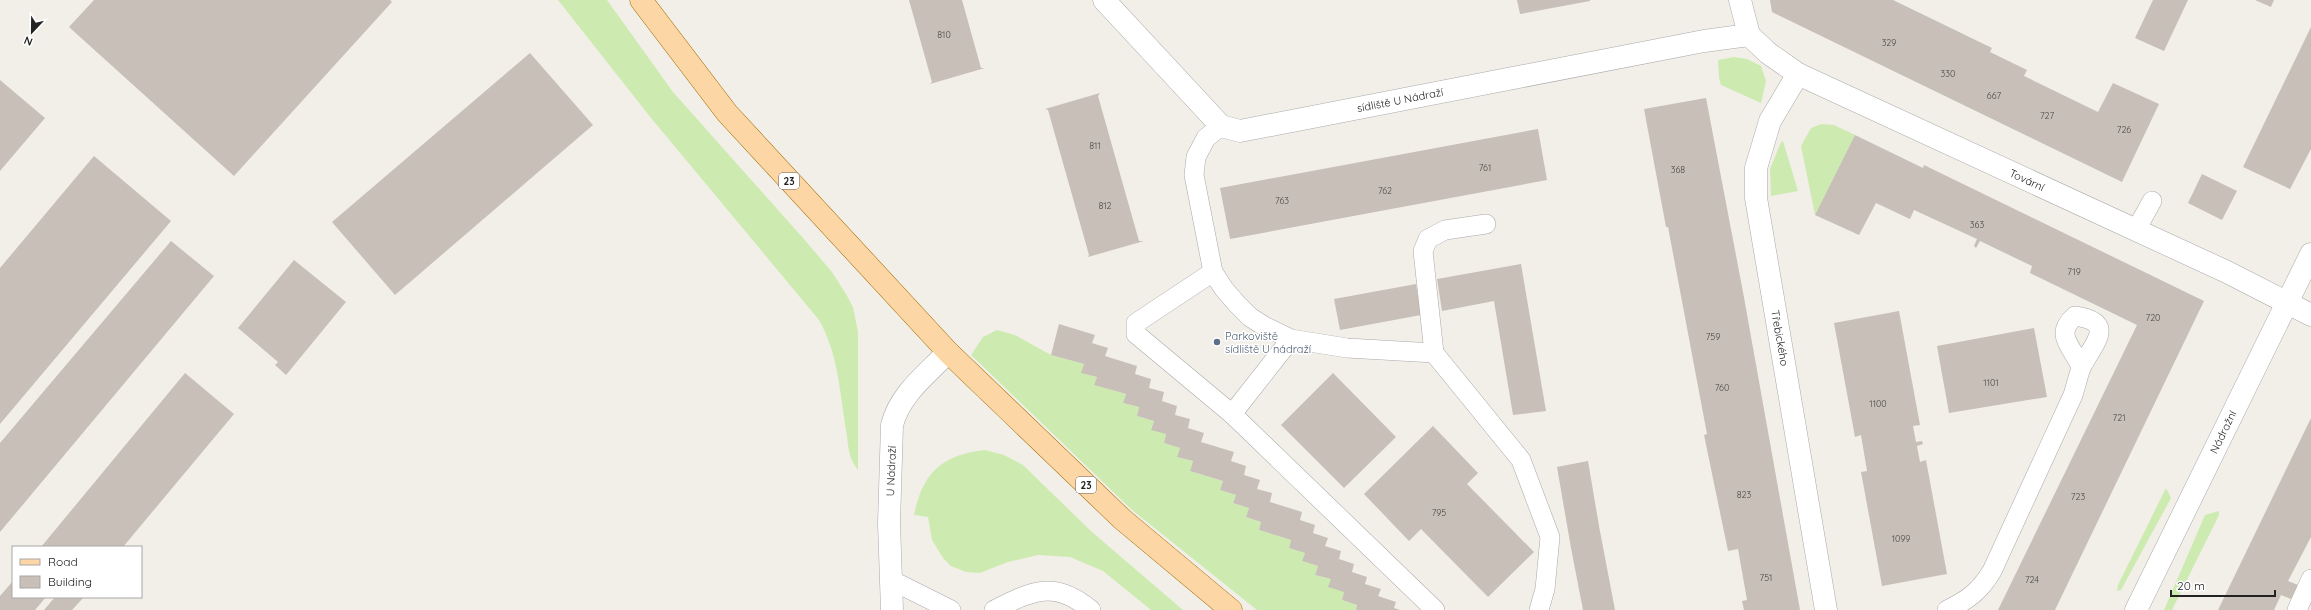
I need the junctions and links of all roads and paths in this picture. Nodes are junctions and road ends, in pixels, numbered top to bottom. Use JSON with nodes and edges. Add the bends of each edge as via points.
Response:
{"nodes":[{"id":1,"x":641,"y":0,"type":"edge"},
{"id":2,"x":1104,"y":0,"type":"edge"},
{"id":3,"x":1740,"y":0,"type":"edge"},
{"id":4,"x":1749,"y":35,"type":"junction"},
{"id":5,"x":1798,"y":74,"type":"junction"},
{"id":6,"x":1221,"y":126,"type":"junction"},
{"id":7,"x":2152,"y":201,"type":"dead end"},
{"id":8,"x":1486,"y":224,"type":"dead end"},
{"id":9,"x":2136,"y":230,"type":"junction"},
{"id":10,"x":2311,"y":254,"type":"edge"},
{"id":11,"x":1214,"y":272,"type":"junction"},
{"id":12,"x":2287,"y":304,"type":"junction"},
{"id":13,"x":2311,"y":315,"type":"edge"},
{"id":14,"x":1291,"y":339,"type":"junction"},
{"id":15,"x":948,"y":352,"type":"junction"},
{"id":16,"x":1434,"y":353,"type":"junction"},
{"id":17,"x":2081,"y":367,"type":"dead end"},
{"id":18,"x":1232,"y":414,"type":"junction"},
{"id":19,"x":2311,"y":579,"type":"edge"},
{"id":20,"x":893,"y":580,"type":"junction"},
{"id":21,"x":892,"y":610,"type":"edge"},
{"id":22,"x":951,"y":610,"type":"edge"},
{"id":23,"x":994,"y":610,"type":"edge"},
{"id":24,"x":1091,"y":610,"type":"edge"},
{"id":25,"x":1231,"y":610,"type":"edge"},
{"id":26,"x":1435,"y":610,"type":"edge"},
{"id":27,"x":1539,"y":610,"type":"edge"},
{"id":28,"x":1826,"y":610,"type":"edge"},
{"id":29,"x":1947,"y":610,"type":"edge"},
{"id":30,"x":2136,"y":610,"type":"edge"},
{"id":31,"x":2297,"y":610,"type":"edge"}],
"edges":[{"from":1,"to":15,"type":"main road","number":"23","via":[[727,113]]},
{"from":2,"to":6,"type":"street"},
{"from":3,"to":4,"type":"street"},
{"from":4,"to":5,"type":"street","name":"Tovární","via":[[1768,53]]},
{"from":4,"to":6,"type":"street","name":"sídliště U Nádraží","via":[[1704,41],[1240,131]]},
{"from":5,"to":9,"type":"street","name":"Tovární"},
{"from":5,"to":28,"type":"street","name":"Třebického","via":[[1770,121],[1756,168],[1756,198]]},
{"from":6,"to":11,"type":"lane","via":[[1206,138],[1196,157],[1194,175]]},
{"from":7,"to":9,"type":"lane"},
{"from":8,"to":16,"type":"lane","via":[[1445,230],[1428,239],[1423,251]]},
{"from":9,"to":12,"type":"street","name":"Tovární","via":[[2235,276]]},
{"from":10,"to":12,"type":"street","name":"Nádražní"},
{"from":11,"to":14,"type":"lane","via":[[1224,289],[1250,317],[1279,335]]},
{"from":11,"to":18,"type":"lane","via":[[1136,323],[1136,334]]},
{"from":12,"to":13,"type":"street","name":"Tovární"},
{"from":12,"to":30,"type":"street","name":"Nádražní"},
{"from":14,"to":16,"type":"lane","via":[[1347,348]]},
{"from":14,"to":18,"type":"lane"},
{"from":15,"to":20,"type":"street","name":"U Nádraží","via":[[906,395],[896,410],[892,426],[889,523]]},
{"from":15,"to":25,"type":"main road","number":"23","via":[[1122,519]]},
{"from":16,"to":27,"type":"lane","via":[[1521,460],[1550,537],[1545,589]]},
{"from":17,"to":29,"type":"lane","via":[[2073,395],[1992,572],[1983,587],[1968,600]]},
{"from":18,"to":26,"type":"lane"},
{"from":19,"to":31,"type":"lane"},
{"from":20,"to":21,"type":"street","name":"U Nádraží"},
{"from":20,"to":22,"type":"lane"},
{"from":23,"to":24,"type":"lane","via":[[1035,591],[1066,594]]}]}
